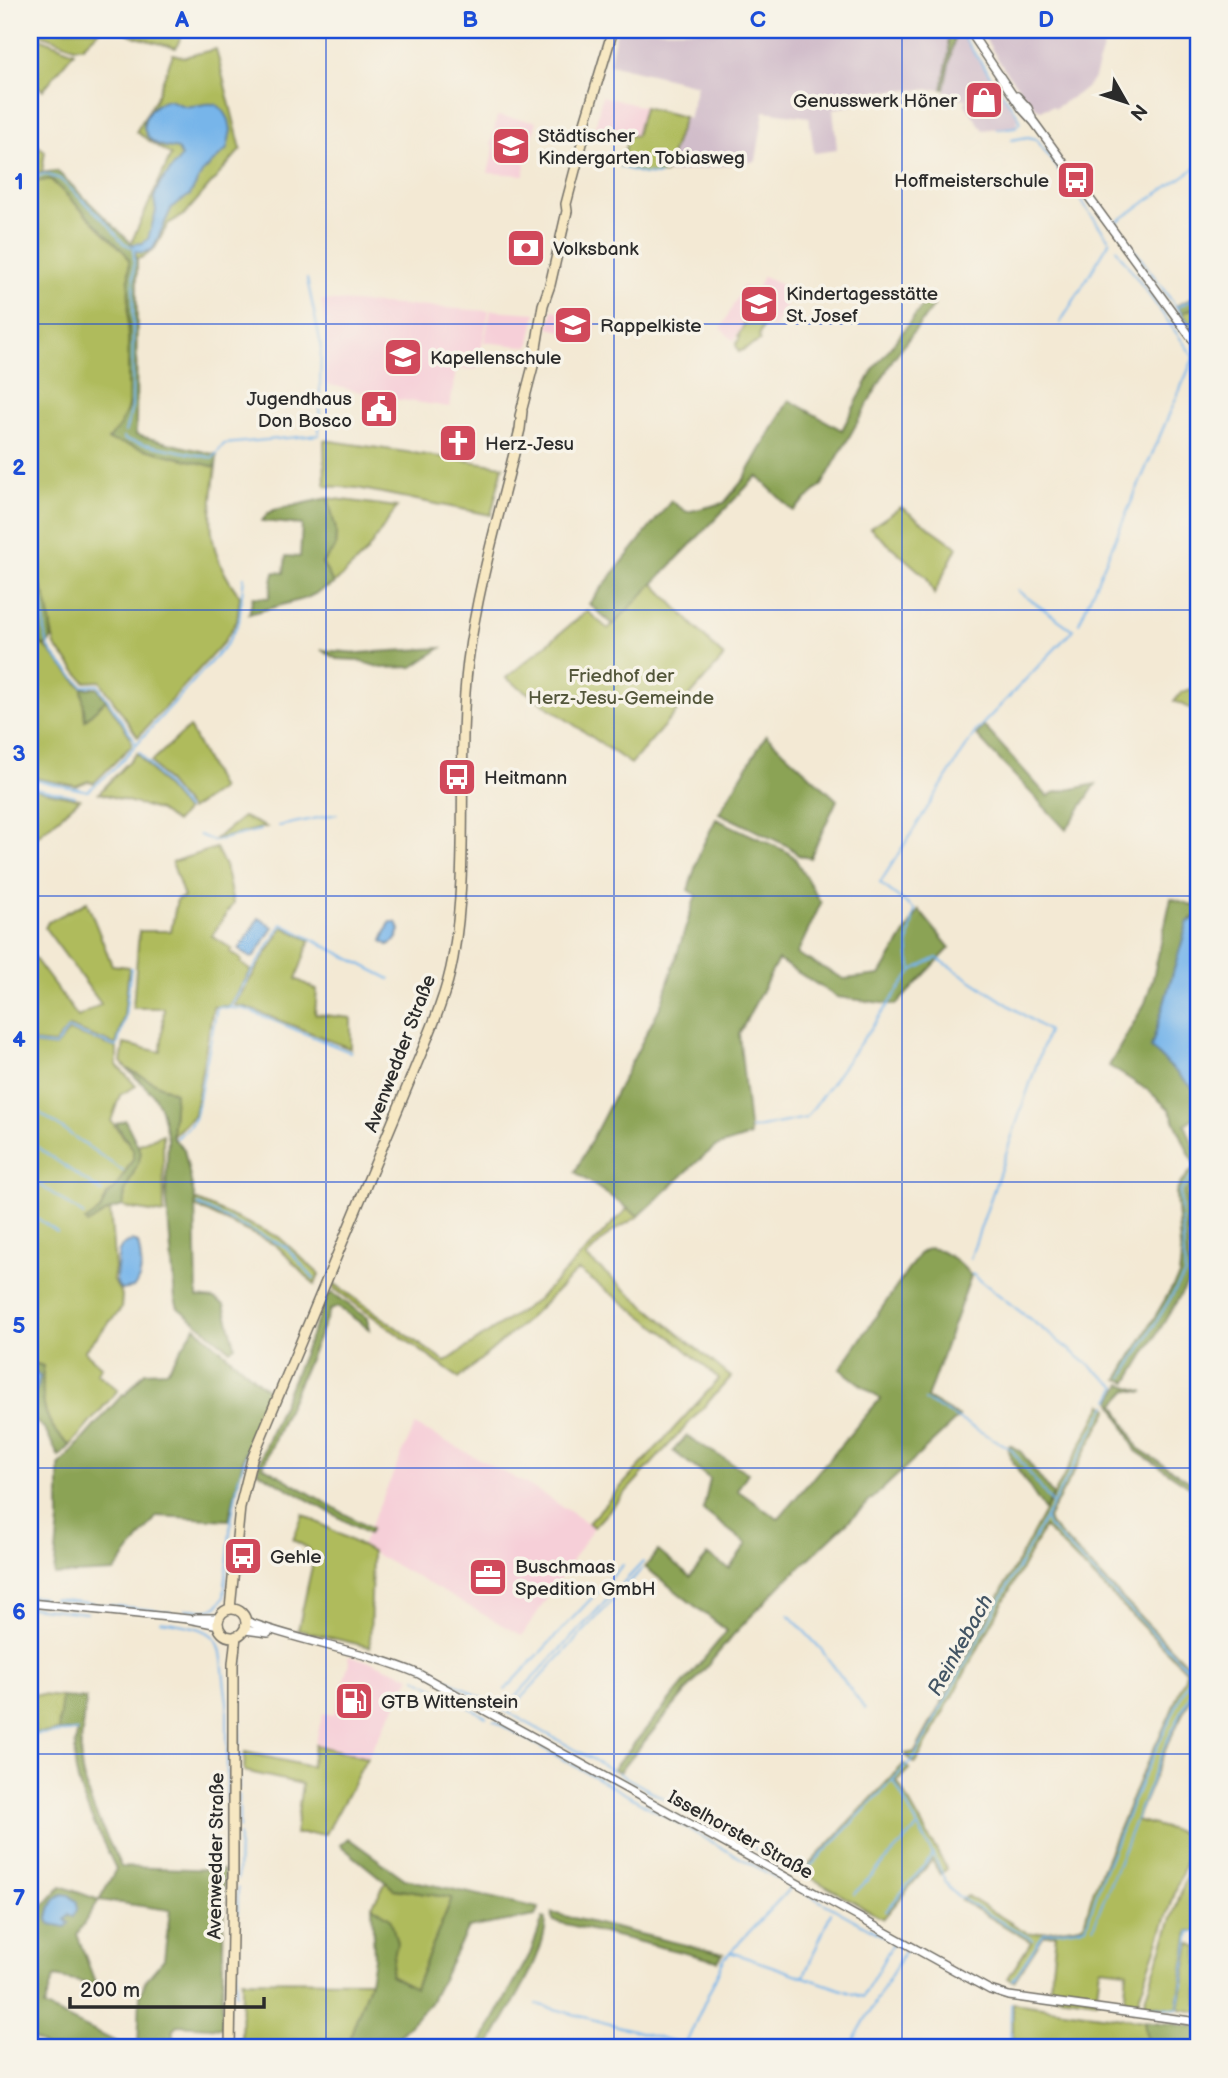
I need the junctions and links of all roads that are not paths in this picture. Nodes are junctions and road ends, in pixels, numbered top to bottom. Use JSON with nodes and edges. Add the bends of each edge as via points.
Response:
{"nodes":[{"id":1,"x":610,"y":30,"type":"edge"},
{"id":2,"x":970,"y":30,"type":"edge"},
{"id":3,"x":1198,"y":346,"type":"edge"},
{"id":4,"x":30,"y":1603,"type":"edge"},
{"id":5,"x":234,"y":1610,"type":"junction"},
{"id":6,"x":219,"y":1622,"type":"junction"},
{"id":7,"x":246,"y":1625,"type":"junction"},
{"id":8,"x":232,"y":1636,"type":"junction"},
{"id":9,"x":1198,"y":2022,"type":"edge"},
{"id":10,"x":230,"y":2048,"type":"edge"}],
"edges":[{"from":1,"to":5,"type":"main road","name":"Avenwedder Straße","via":[[566,204],[468,662],[459,905],[452,961],[432,1024],[252,1459],[240,1507]]},
{"from":2,"to":3,"type":"street"},
{"from":4,"to":6,"type":"street"},
{"from":5,"to":6,"type":"main road"},
{"from":5,"to":7,"type":"main road"},
{"from":6,"to":8,"type":"main road","via":[[220,1630]]},
{"from":7,"to":8,"type":"main road"},
{"from":7,"to":9,"type":"street","name":"Isselhorster Straße","via":[[419,1674],[1001,1995]]},
{"from":8,"to":10,"type":"main road","name":"Avenwedder Straße"}]}
